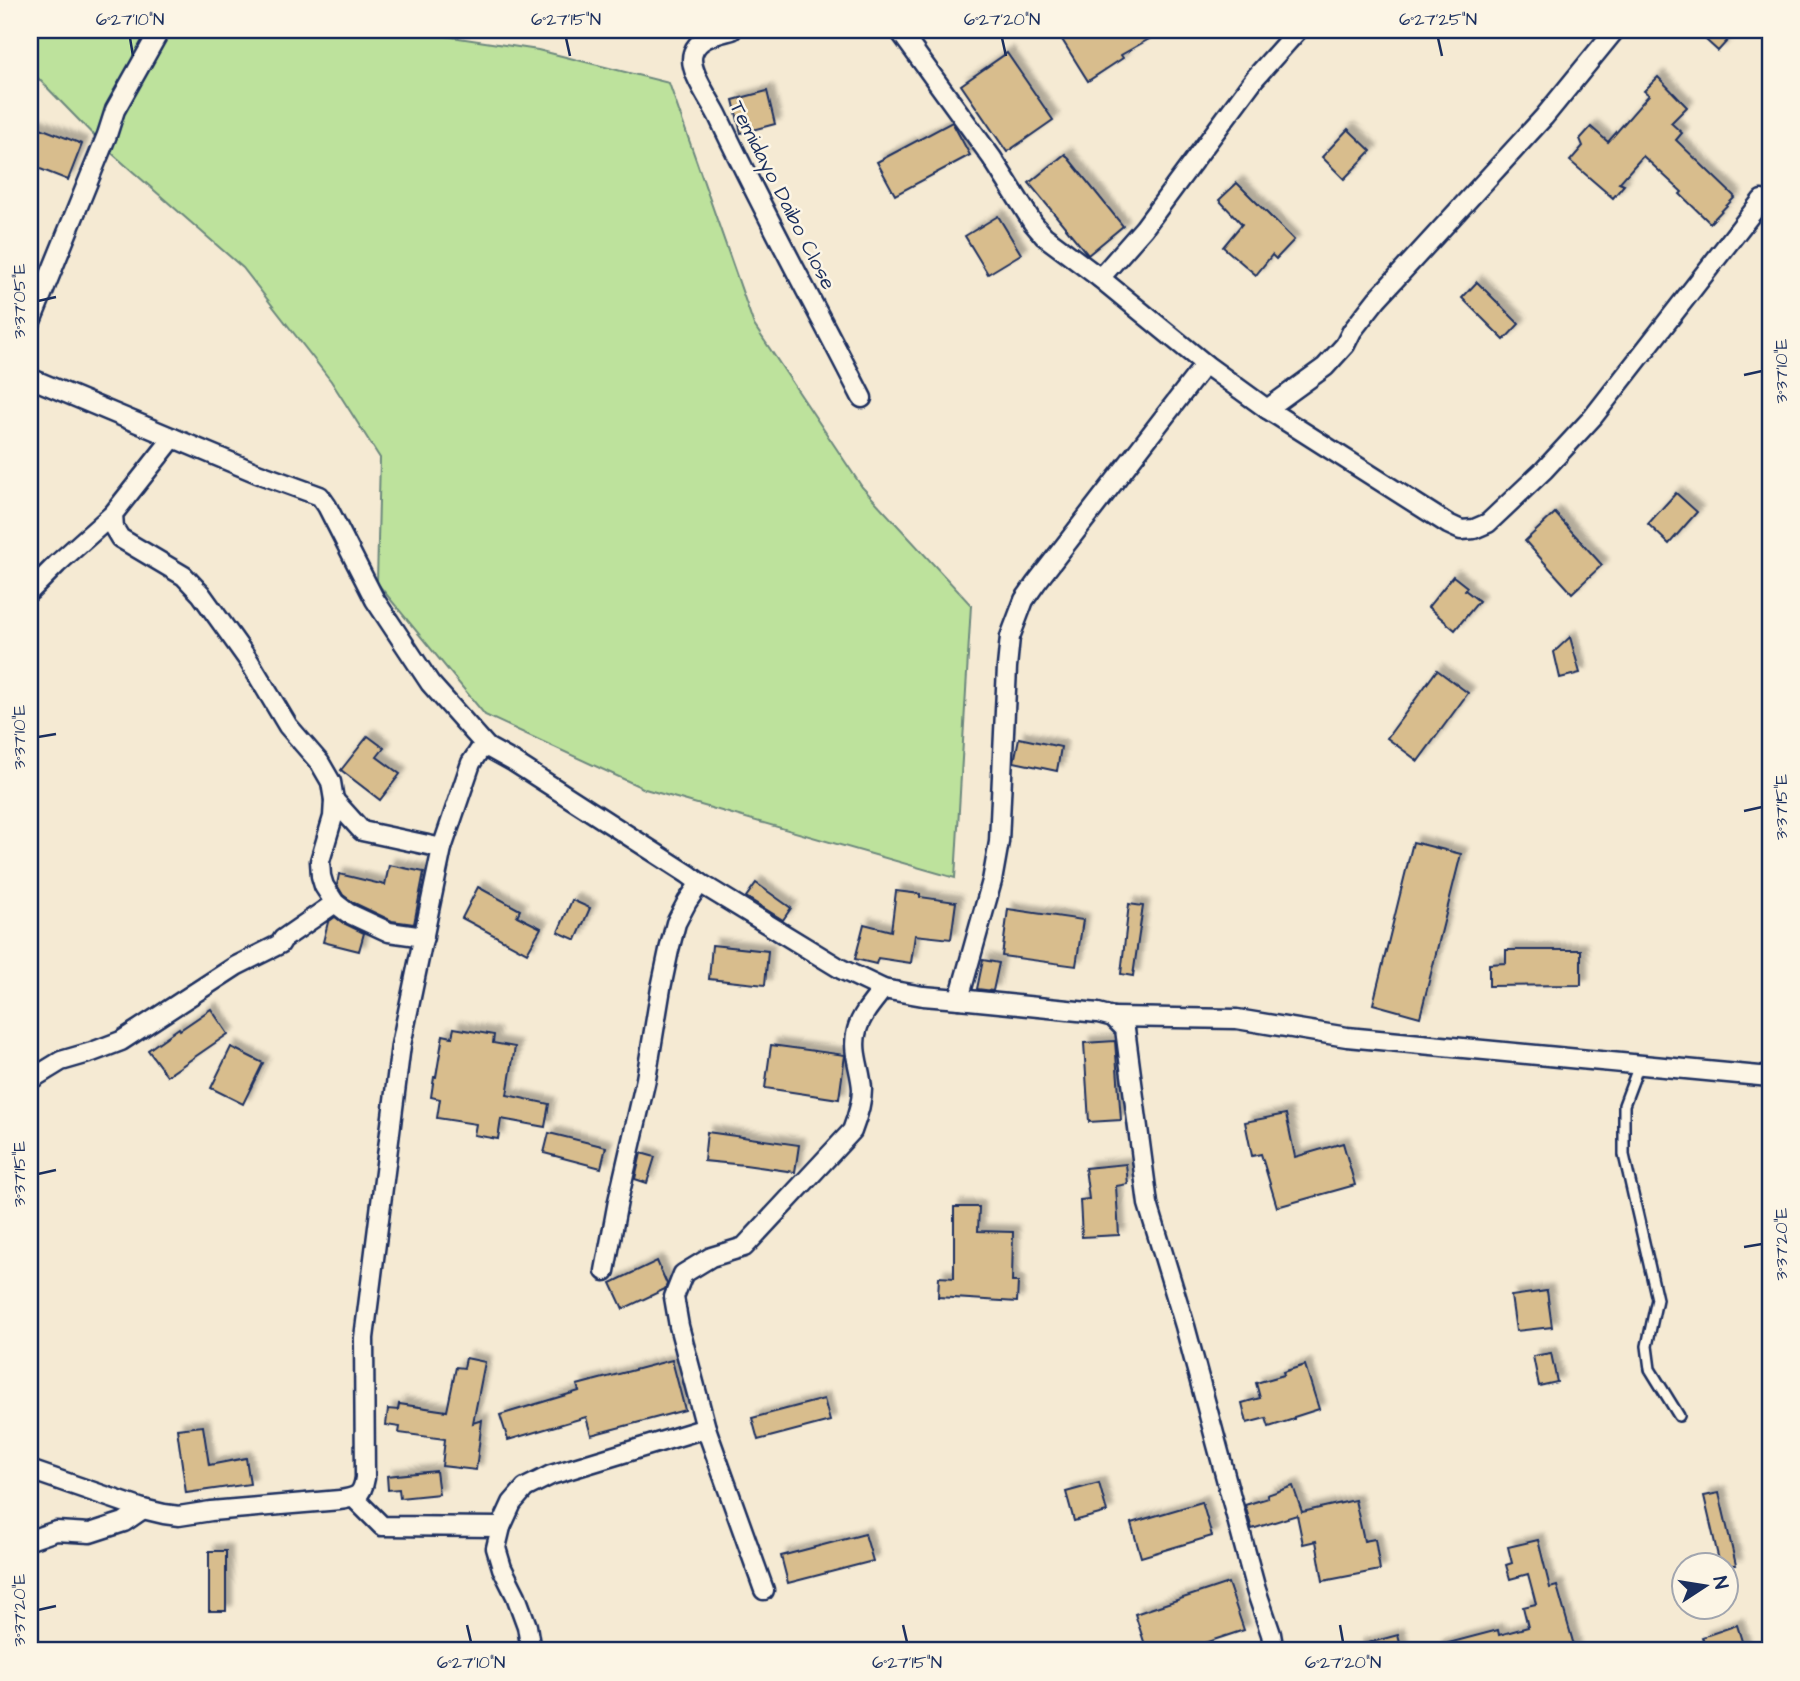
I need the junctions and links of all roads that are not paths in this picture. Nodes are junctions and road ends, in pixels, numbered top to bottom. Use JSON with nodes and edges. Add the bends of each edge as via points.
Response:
{"nodes":[{"id":1,"x":160,"y":30,"type":"edge"},
{"id":2,"x":732,"y":30,"type":"edge"},
{"id":3,"x":899,"y":30,"type":"edge"},
{"id":4,"x":1298,"y":30,"type":"edge"},
{"id":5,"x":1615,"y":30,"type":"edge"},
{"id":6,"x":1762,"y":200,"type":"dead end"},
{"id":7,"x":1100,"y":278,"type":"junction"},
{"id":8,"x":30,"y":324,"type":"edge"},
{"id":9,"x":1205,"y":363,"type":"junction"},
{"id":10,"x":30,"y":378,"type":"edge"},
{"id":11,"x":862,"y":398,"type":"dead end"},
{"id":12,"x":1267,"y":409,"type":"junction"},
{"id":13,"x":173,"y":438,"type":"junction"},
{"id":14,"x":113,"y":514,"type":"junction"},
{"id":15,"x":30,"y":592,"type":"edge"},
{"id":16,"x":487,"y":747,"type":"junction"},
{"id":17,"x":334,"y":800,"type":"junction"},
{"id":18,"x":442,"y":848,"type":"junction"},
{"id":19,"x":700,"y":883,"type":"junction"},
{"id":20,"x":335,"y":903,"type":"junction"},
{"id":21,"x":424,"y":937,"type":"junction"},
{"id":22,"x":883,"y":989,"type":"junction"},
{"id":23,"x":959,"y":999,"type":"junction"},
{"id":24,"x":1113,"y":1017,"type":"junction"},
{"id":25,"x":1639,"y":1065,"type":"junction"},
{"id":26,"x":1770,"y":1077,"type":"edge"},
{"id":27,"x":30,"y":1080,"type":"edge"},
{"id":28,"x":605,"y":1271,"type":"dead end"},
{"id":29,"x":1679,"y":1416,"type":"dead end"},
{"id":30,"x":706,"y":1428,"type":"junction"},
{"id":31,"x":30,"y":1470,"type":"edge"},
{"id":32,"x":354,"y":1497,"type":"junction"},
{"id":33,"x":143,"y":1509,"type":"junction"},
{"id":34,"x":500,"y":1527,"type":"junction"},
{"id":35,"x":30,"y":1540,"type":"edge"},
{"id":36,"x":764,"y":1590,"type":"dead end"},
{"id":37,"x":531,"y":1651,"type":"edge"},
{"id":38,"x":1274,"y":1651,"type":"edge"}],
"edges":[{"from":1,"to":8,"type":"street","via":[[115,110]]},
{"from":2,"to":11,"type":"street","name":"Temidayo Daibo Close","via":[[698,43],[692,55],[694,71]]},
{"from":3,"to":7,"type":"street","via":[[1033,223]]},
{"from":4,"to":7,"type":"street","via":[[1255,78],[1144,228]]},
{"from":5,"to":12,"type":"street","via":[[1544,117],[1377,299],[1338,353]]},
{"from":6,"to":12,"type":"street","via":[[1594,417],[1488,523],[1474,529],[1448,524]]},
{"from":7,"to":9,"type":"street"},
{"from":9,"to":12,"type":"street"},
{"from":9,"to":23,"type":"street","via":[[1036,583],[1017,617],[1007,667],[999,842]]},
{"from":10,"to":13,"type":"street"},
{"from":13,"to":14,"type":"street"},
{"from":13,"to":16,"type":"street","via":[[320,496],[382,611],[430,683]]},
{"from":14,"to":15,"type":"street"},
{"from":14,"to":17,"type":"street","via":[[120,538],[184,576],[201,594],[288,726],[320,763],[331,782]]},
{"from":16,"to":18,"type":"street","via":[[471,763]]},
{"from":16,"to":19,"type":"street"},
{"from":17,"to":18,"type":"street","via":[[362,831]]},
{"from":17,"to":20,"type":"street","via":[[334,817],[320,861],[324,886]]},
{"from":18,"to":21,"type":"street"},
{"from":19,"to":22,"type":"street","via":[[841,969]]},
{"from":19,"to":28,"type":"street","via":[[676,923],[669,950]]},
{"from":20,"to":21,"type":"street","via":[[389,932]]},
{"from":20,"to":27,"type":"street","via":[[280,944],[236,966],[121,1041],[61,1061]]},
{"from":21,"to":32,"type":"street","via":[[401,1045],[365,1325],[365,1478],[363,1489]]},
{"from":22,"to":23,"type":"street"},
{"from":22,"to":30,"type":"street","via":[[856,1032],[862,1091],[852,1131],[744,1247],[711,1257],[683,1274],[674,1297]]},
{"from":23,"to":24,"type":"street"},
{"from":24,"to":25,"type":"street","via":[[1237,1019],[1347,1037]]},
{"from":24,"to":38,"type":"street","via":[[1125,1029],[1148,1204]]},
{"from":25,"to":26,"type":"street"},
{"from":25,"to":29,"type":"lane","via":[[1624,1105],[1624,1155],[1657,1300],[1647,1346],[1650,1369]]},
{"from":30,"to":34,"type":"street","via":[[551,1475],[525,1488]]},
{"from":30,"to":36,"type":"street"},
{"from":31,"to":33,"type":"street"},
{"from":32,"to":33,"type":"street","via":[[179,1516]]},
{"from":32,"to":34,"type":"street","via":[[382,1526]]},
{"from":33,"to":35,"type":"street","via":[[124,1522],[90,1533],[56,1531]]},
{"from":34,"to":37,"type":"street","via":[[496,1548],[527,1626]]}]}
